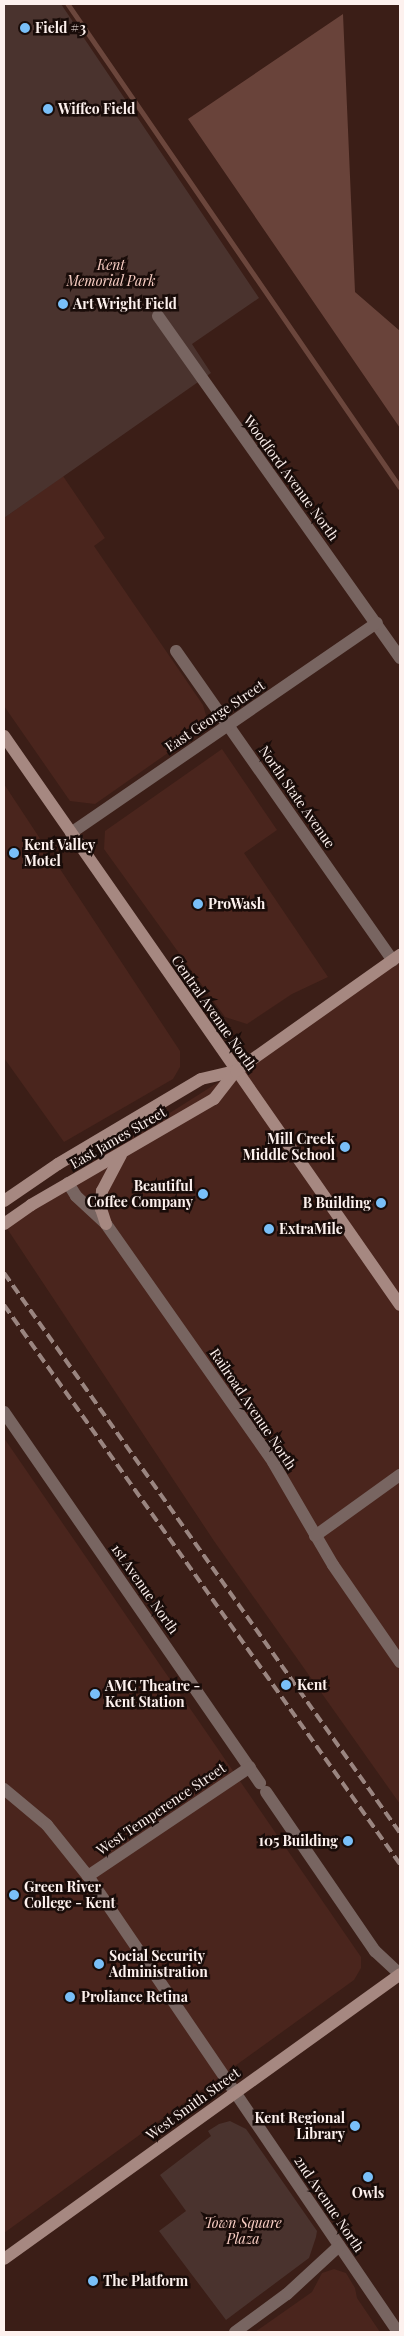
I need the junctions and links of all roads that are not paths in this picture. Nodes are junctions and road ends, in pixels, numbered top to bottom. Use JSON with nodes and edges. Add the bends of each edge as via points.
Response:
{"nodes":[{"id":1,"x":158,"y":316,"type":"dead end"},
{"id":2,"x":376,"y":623,"type":"junction"},
{"id":3,"x":176,"y":651,"type":"dead end"},
{"id":4,"x":400,"y":658,"type":"edge"},
{"id":5,"x":229,"y":726,"type":"junction"},
{"id":6,"x":4,"y":736,"type":"edge"},
{"id":7,"x":70,"y":833,"type":"junction"},
{"id":8,"x":396,"y":958,"type":"edge"},
{"id":9,"x":236,"y":1071,"type":"junction"},
{"id":10,"x":122,"y":1152,"type":"junction"},
{"id":11,"x":68,"y":1184,"type":"junction"},
{"id":12,"x":4,"y":1201,"type":"edge"},
{"id":13,"x":5,"y":1223,"type":"edge"},
{"id":14,"x":106,"y":1224,"type":"junction"},
{"id":15,"x":400,"y":1305,"type":"edge"},
{"id":16,"x":4,"y":1412,"type":"edge"},
{"id":17,"x":400,"y":1475,"type":"edge"},
{"id":18,"x":315,"y":1536,"type":"junction"},
{"id":19,"x":400,"y":1662,"type":"edge"},
{"id":20,"x":250,"y":1767,"type":"junction"},
{"id":21,"x":4,"y":1789,"type":"edge"},
{"id":22,"x":88,"y":1876,"type":"junction"},
{"id":23,"x":400,"y":1974,"type":"edge"},
{"id":24,"x":235,"y":2092,"type":"junction"},
{"id":25,"x":339,"y":2246,"type":"junction"},
{"id":26,"x":4,"y":2259,"type":"edge"},
{"id":27,"x":235,"y":2332,"type":"edge"},
{"id":28,"x":398,"y":2332,"type":"edge"}],
"edges":[{"from":1,"to":2,"type":"street","name":"Woodford Avenue North"},
{"from":2,"to":4,"type":"street","name":"Woodford Avenue North"},
{"from":2,"to":5,"type":"street","name":"East George Street"},
{"from":3,"to":5,"type":"street","name":"North State Avenue"},
{"from":5,"to":7,"type":"street","name":"East George Street"},
{"from":5,"to":8,"type":"street","name":"North State Avenue"},
{"from":6,"to":7,"type":"main road","name":"Central Avenue North"},
{"from":7,"to":9,"type":"main road","name":"Central Avenue North"},
{"from":8,"to":9,"type":"main road","name":"East James Street"},
{"from":9,"to":10,"type":"main road","name":"East James Street","via":[[214,1099]]},
{"from":9,"to":12,"type":"main road","name":"East James Street","via":[[201,1079],[58,1164]]},
{"from":9,"to":15,"type":"main road","name":"Central Avenue North"},
{"from":10,"to":11,"type":"main road","name":"East James Street"},
{"from":10,"to":14,"type":"main road","via":[[102,1191],[101,1209]]},
{"from":11,"to":13,"type":"main road","name":"East James Street"},
{"from":11,"to":14,"type":"street","name":"Railroad Avenue North"},
{"from":14,"to":18,"type":"street","name":"Railroad Avenue North","via":[[273,1462]]},
{"from":16,"to":20,"type":"street","name":"1st Avenue North"},
{"from":17,"to":18,"type":"street"},
{"from":18,"to":19,"type":"street","name":"Railroad Avenue North"},
{"from":20,"to":22,"type":"street","name":"West Temperence Street"},
{"from":20,"to":23,"type":"street","name":"1st Avenue North","via":[[375,1951]]},
{"from":21,"to":22,"type":"street","name":"2nd Avenue North","via":[[48,1825]]},
{"from":22,"to":24,"type":"street","name":"2nd Avenue North"},
{"from":23,"to":24,"type":"main road","name":"West Smith Street"},
{"from":24,"to":25,"type":"street","name":"2nd Avenue North"},
{"from":24,"to":26,"type":"main road","name":"West Smith Street"},
{"from":25,"to":27,"type":"street","via":[[287,2294]]},
{"from":25,"to":28,"type":"street","name":"2nd Avenue North"}]}
